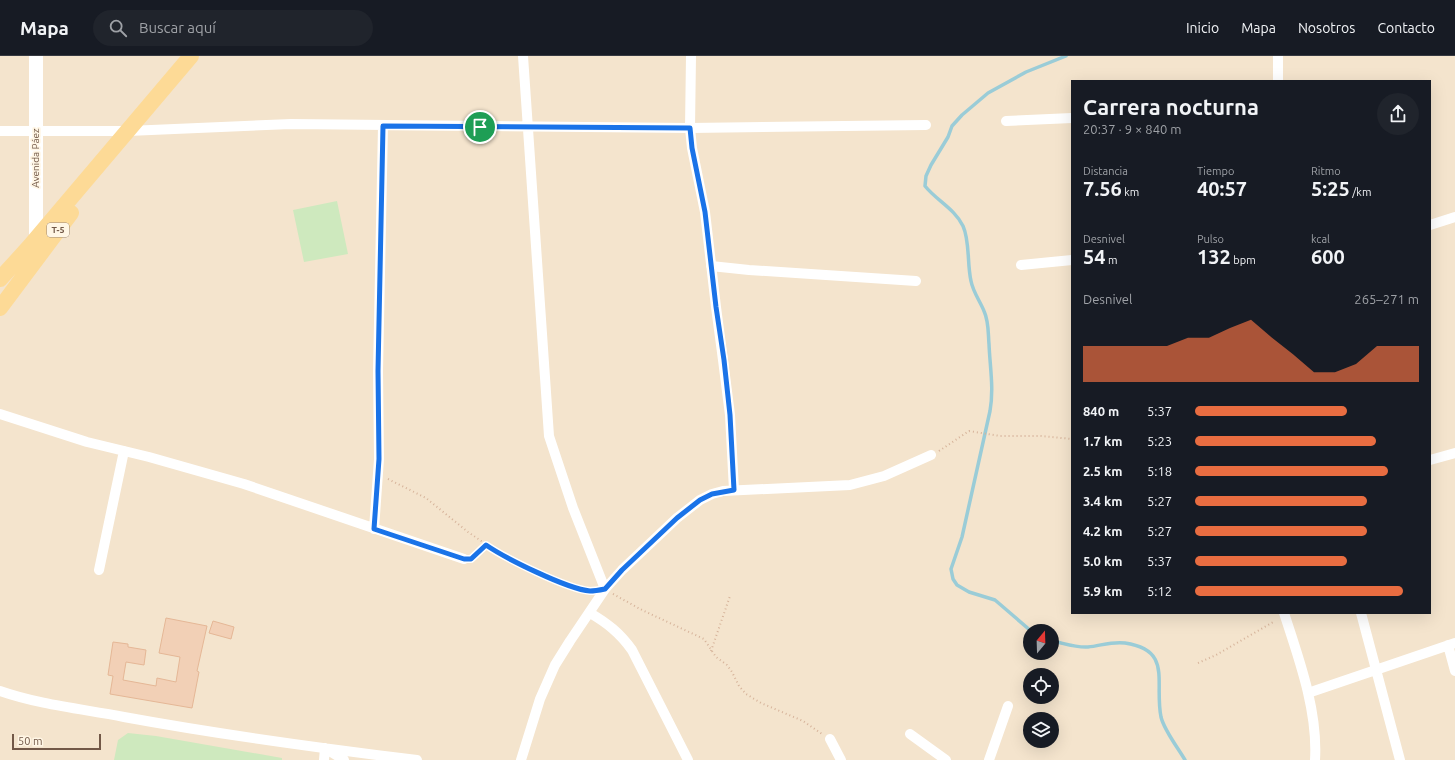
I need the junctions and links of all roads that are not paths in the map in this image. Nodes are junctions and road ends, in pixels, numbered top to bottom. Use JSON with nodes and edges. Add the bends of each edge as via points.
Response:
{"nodes":[{"id":1,"x":36,"y":56,"type":"edge"},
{"id":2,"x":191,"y":56,"type":"edge"},
{"id":3,"x":524,"y":56,"type":"edge"},
{"id":4,"x":691,"y":56,"type":"edge"},
{"id":5,"x":1278,"y":56,"type":"edge"},
{"id":6,"x":1278,"y":80,"type":"edge"},
{"id":7,"x":1071,"y":118,"type":"edge"},
{"id":8,"x":1006,"y":120,"type":"dead end"},
{"id":9,"x":926,"y":125,"type":"dead end"},
{"id":10,"x":383,"y":126,"type":"junction"},
{"id":11,"x":528,"y":127,"type":"junction"},
{"id":12,"x":690,"y":128,"type":"junction"},
{"id":13,"x":0,"y":131,"type":"edge"},
{"id":14,"x":35,"y":131,"type":"junction"},
{"id":15,"x":128,"y":131,"type":"junction"},
{"id":16,"x":112,"y":150,"type":"junction"},
{"id":17,"x":1455,"y":217,"type":"edge"},
{"id":18,"x":1431,"y":226,"type":"edge"},
{"id":19,"x":36,"y":239,"type":"junction"},
{"id":20,"x":36,"y":260,"type":"junction"},
{"id":21,"x":1071,"y":260,"type":"edge"},
{"id":22,"x":1021,"y":265,"type":"dead end"},
{"id":23,"x":711,"y":266,"type":"junction"},
{"id":24,"x":0,"y":279,"type":"edge"},
{"id":25,"x":916,"y":281,"type":"dead end"},
{"id":26,"x":0,"y":308,"type":"edge"},
{"id":27,"x":0,"y":414,"type":"edge"},
{"id":28,"x":124,"y":451,"type":"junction"},
{"id":29,"x":1455,"y":454,"type":"edge"},
{"id":30,"x":931,"y":455,"type":"road end"},
{"id":31,"x":1431,"y":460,"type":"edge"},
{"id":32,"x":734,"y":490,"type":"junction"},
{"id":33,"x":374,"y":529,"type":"junction"},
{"id":34,"x":464,"y":559,"type":"road end"},
{"id":35,"x":99,"y":570,"type":"dead end"},
{"id":36,"x":605,"y":589,"type":"junction"},
{"id":37,"x":590,"y":613,"type":"junction"},
{"id":38,"x":1285,"y":614,"type":"edge"},
{"id":39,"x":1360,"y":614,"type":"edge"},
{"id":40,"x":1452,"y":644,"type":"edge"},
{"id":41,"x":1376,"y":670,"type":"junction"},
{"id":42,"x":1455,"y":671,"type":"edge"},
{"id":43,"x":0,"y":691,"type":"edge"},
{"id":44,"x":1308,"y":693,"type":"junction"},
{"id":45,"x":1008,"y":706,"type":"dead end"},
{"id":46,"x":910,"y":734,"type":"dead end"},
{"id":47,"x":830,"y":739,"type":"road end"},
{"id":48,"x":325,"y":748,"type":"junction"},
{"id":49,"x":324,"y":760,"type":"edge"},
{"id":50,"x":344,"y":760,"type":"edge"},
{"id":51,"x":417,"y":760,"type":"edge"},
{"id":52,"x":521,"y":760,"type":"edge"},
{"id":53,"x":688,"y":760,"type":"edge"},
{"id":54,"x":842,"y":760,"type":"edge"},
{"id":55,"x":946,"y":760,"type":"edge"},
{"id":56,"x":989,"y":760,"type":"edge"},
{"id":57,"x":1315,"y":760,"type":"edge"},
{"id":58,"x":1400,"y":760,"type":"edge"}],
"edges":[{"from":1,"to":14,"type":"main road","name":"Avenida Páez"},
{"from":2,"to":15,"type":"main road","number":"T-5"},
{"from":3,"to":11,"type":"street"},
{"from":4,"to":12,"type":"street"},
{"from":5,"to":6,"type":"street"},
{"from":7,"to":8,"type":"street"},
{"from":9,"to":12,"type":"street"},
{"from":10,"to":11,"type":"street"},
{"from":10,"to":15,"type":"street","via":[[291,124]]},
{"from":10,"to":33,"type":"street","via":[[378,474]]},
{"from":11,"to":12,"type":"street"},
{"from":11,"to":36,"type":"street","via":[[549,436],[573,508]]},
{"from":12,"to":23,"type":"street","via":[[705,212]]},
{"from":13,"to":14,"type":"street"},
{"from":14,"to":15,"type":"street"},
{"from":14,"to":19,"type":"main road","name":"Avenida Páez"},
{"from":15,"to":16,"type":"main road","number":"T-5"},
{"from":16,"to":19,"type":"main road","number":"T-5"},
{"from":16,"to":20,"type":"main road","number":"T-5","via":[[69,216]]},
{"from":17,"to":18,"type":"street"},
{"from":19,"to":20,"type":"main road","name":"Avenida Páez"},
{"from":19,"to":24,"type":"main road","number":"T-5"},
{"from":20,"to":26,"type":"main road","number":"T-5"},
{"from":21,"to":22,"type":"street"},
{"from":23,"to":25,"type":"street"},
{"from":23,"to":32,"type":"street","via":[[730,415]]},
{"from":27,"to":28,"type":"street","via":[[86,442]]},
{"from":28,"to":33,"type":"street","via":[[244,484]]},
{"from":28,"to":35,"type":"street"},
{"from":29,"to":31,"type":"street"},
{"from":30,"to":32,"type":"street","via":[[884,476],[850,485]]},
{"from":32,"to":36,"type":"street","via":[[712,494],[700,500],[677,518]]},
{"from":33,"to":34,"type":"street"},
{"from":36,"to":37,"type":"street"},
{"from":37,"to":52,"type":"street","via":[[555,665],[540,699]]},
{"from":37,"to":53,"type":"street","via":[[611,626],[632,650]]},
{"from":38,"to":44,"type":"street"},
{"from":39,"to":41,"type":"street"},
{"from":40,"to":41,"type":"street"},
{"from":40,"to":42,"type":"street"},
{"from":41,"to":44,"type":"street"},
{"from":41,"to":58,"type":"street"},
{"from":43,"to":48,"type":"street","via":[[30,700],[184,728]]},
{"from":44,"to":57,"type":"street","via":[[1314,726]]},
{"from":45,"to":56,"type":"street"},
{"from":46,"to":55,"type":"street"},
{"from":47,"to":54,"type":"street"},
{"from":48,"to":49,"type":"street"},
{"from":48,"to":50,"type":"street"},
{"from":48,"to":51,"type":"street"}]}
